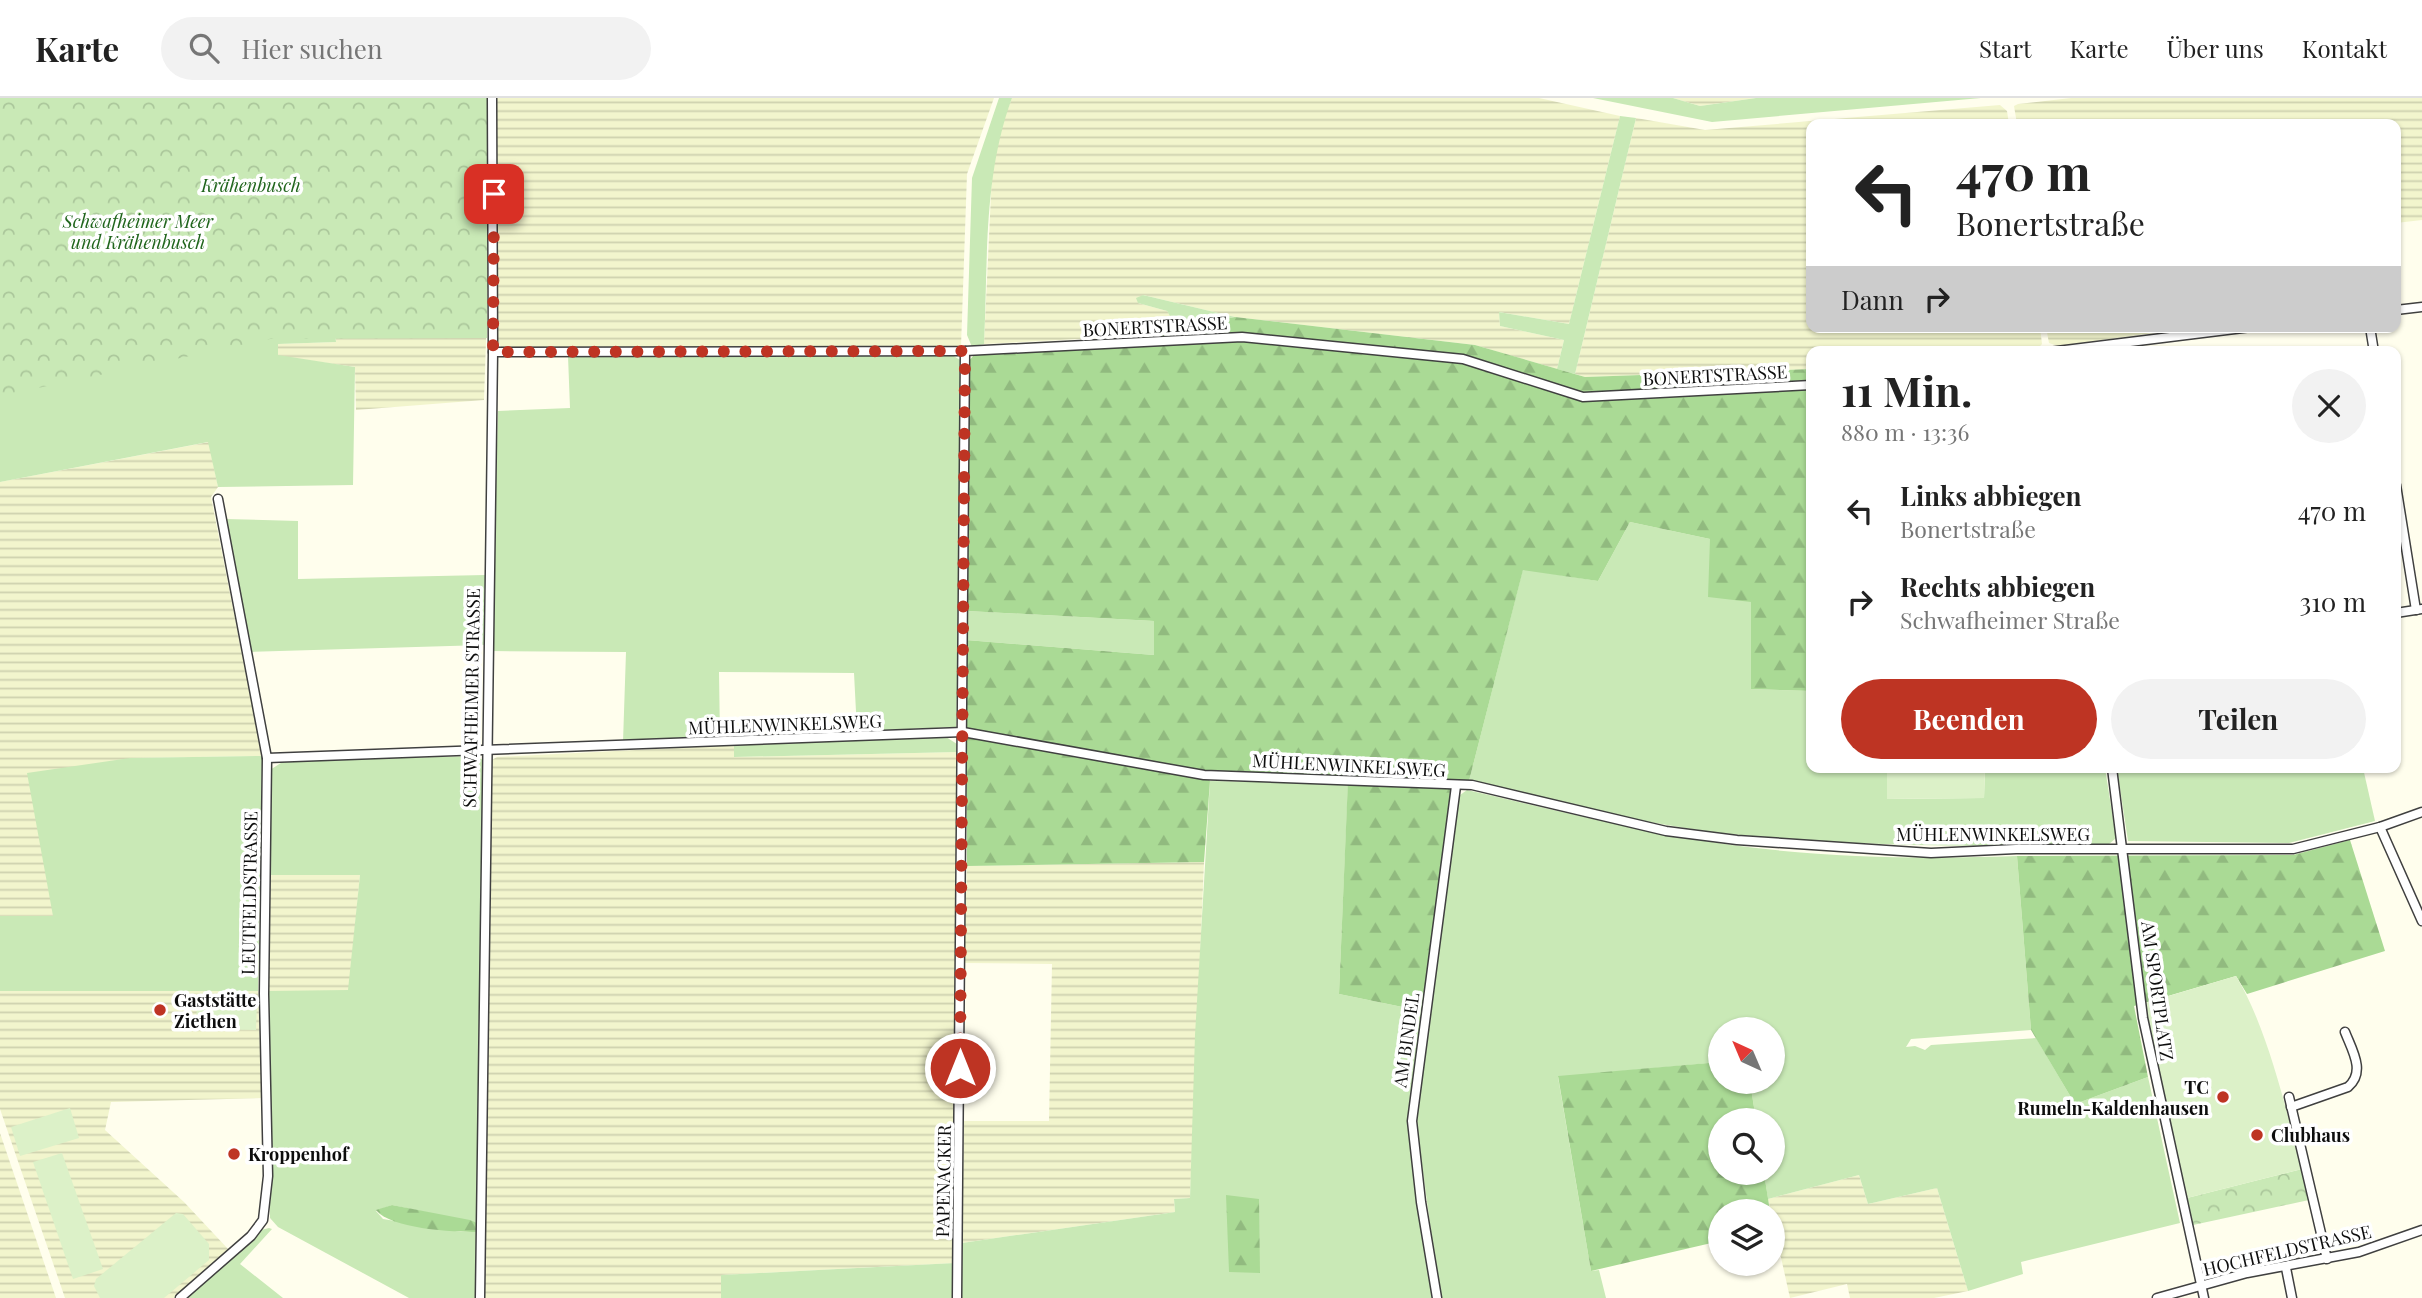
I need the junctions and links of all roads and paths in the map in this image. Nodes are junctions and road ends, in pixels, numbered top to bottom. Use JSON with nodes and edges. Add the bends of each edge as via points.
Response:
{"nodes":[{"id":1,"x":492,"y":98,"type":"edge"},
{"id":2,"x":2422,"y":306,"type":"edge"},
{"id":3,"x":2401,"y":309,"type":"edge"},
{"id":4,"x":2202,"y":333,"type":"edge"},
{"id":5,"x":2097,"y":346,"type":"edge"},
{"id":6,"x":965,"y":351,"type":"junction"},
{"id":7,"x":493,"y":352,"type":"junction"},
{"id":8,"x":1806,"y":385,"type":"edge"},
{"id":9,"x":218,"y":499,"type":"dead end"},
{"id":10,"x":2401,"y":512,"type":"edge"},
{"id":11,"x":2419,"y":609,"type":"edge"},
{"id":12,"x":2401,"y":612,"type":"edge"},
{"id":13,"x":962,"y":732,"type":"junction"},
{"id":14,"x":485,"y":751,"type":"junction"},
{"id":15,"x":267,"y":758,"type":"junction"},
{"id":16,"x":2113,"y":773,"type":"edge"},
{"id":17,"x":1456,"y":786,"type":"junction"},
{"id":18,"x":2422,"y":812,"type":"edge"},
{"id":19,"x":2380,"y":827,"type":"junction"},
{"id":20,"x":2123,"y":849,"type":"junction"},
{"id":21,"x":2422,"y":922,"type":"edge"},
{"id":22,"x":2345,"y":1032,"type":"dead end"},
{"id":23,"x":2289,"y":1097,"type":"dead end"},
{"id":24,"x":2291,"y":1107,"type":"junction"},
{"id":25,"x":2422,"y":1230,"type":"edge"},
{"id":26,"x":2327,"y":1259,"type":"junction"},
{"id":27,"x":2286,"y":1268,"type":"junction"},
{"id":28,"x":2201,"y":1285,"type":"junction"},
{"id":29,"x":180,"y":1298,"type":"edge"},
{"id":30,"x":480,"y":1298,"type":"edge"},
{"id":31,"x":957,"y":1298,"type":"edge"},
{"id":32,"x":1437,"y":1298,"type":"edge"},
{"id":33,"x":2157,"y":1298,"type":"edge"},
{"id":34,"x":2204,"y":1298,"type":"edge"},
{"id":35,"x":2292,"y":1298,"type":"edge"}],
"edges":[{"from":1,"to":7,"type":"street","name":"SCHWAFHEIMER STRASSE"},
{"from":2,"to":3,"type":"street"},
{"from":4,"to":5,"type":"street"},
{"from":6,"to":7,"type":"street","name":"BONERTSTRASSE"},
{"from":6,"to":8,"type":"street","name":"BONERTSTRASSE","via":[[1242,337],[1463,359],[1583,397]]},
{"from":6,"to":13,"type":"street","name":"PAPENACKER"},
{"from":7,"to":14,"type":"street","name":"SCHWAFHEIMER STRASSE"},
{"from":9,"to":15,"type":"street","name":"LEUTFELDSTRASSE"},
{"from":10,"to":11,"type":"street"},
{"from":11,"to":12,"type":"street"},
{"from":13,"to":14,"type":"street","name":"MÜHLENWINKELSWEG"},
{"from":13,"to":17,"type":"street","name":"MÜHLENWINKELSWEG","via":[[1204,775]]},
{"from":13,"to":31,"type":"street","name":"PAPENACKER"},
{"from":14,"to":15,"type":"street","name":"MÜHLENWINKELSWEG"},
{"from":14,"to":30,"type":"street","name":"SCHWAFHEIMER STRASSE"},
{"from":15,"to":29,"type":"street","name":"LEUTFELDSTRASSE","via":[[264,994],[268,1176],[263,1220]]},
{"from":16,"to":20,"type":"street","name":"AM SPORTPLATZ"},
{"from":17,"to":20,"type":"street","name":"MÜHLENWINKELSWEG","via":[[1472,785],[1666,831],[1737,840],[1931,853]]},
{"from":17,"to":32,"type":"street","name":"AM BINDEL","via":[[1412,1121]]},
{"from":18,"to":19,"type":"street","name":"MÜHLENWINKELSWEG"},
{"from":19,"to":20,"type":"street","name":"MÜHLENWINKELSWEG","via":[[2292,849]]},
{"from":19,"to":21,"type":"street"},
{"from":20,"to":28,"type":"street","name":"AM SPORTPLATZ","via":[[2143,1018]]},
{"from":22,"to":24,"type":"street","via":[[2358,1070],[2355,1082]]},
{"from":23,"to":24,"type":"street"},
{"from":24,"to":26,"type":"street"},
{"from":25,"to":26,"type":"street","name":"HOCHFELDSTRASSE"},
{"from":26,"to":27,"type":"street","name":"HOCHFELDSTRASSE"},
{"from":27,"to":28,"type":"street","name":"HOCHFELDSTRASSE"},
{"from":27,"to":35,"type":"street"},
{"from":28,"to":33,"type":"street","name":"HOCHFELDSTRASSE"},
{"from":28,"to":34,"type":"street","name":"AM SPORTPLATZ"}]}
